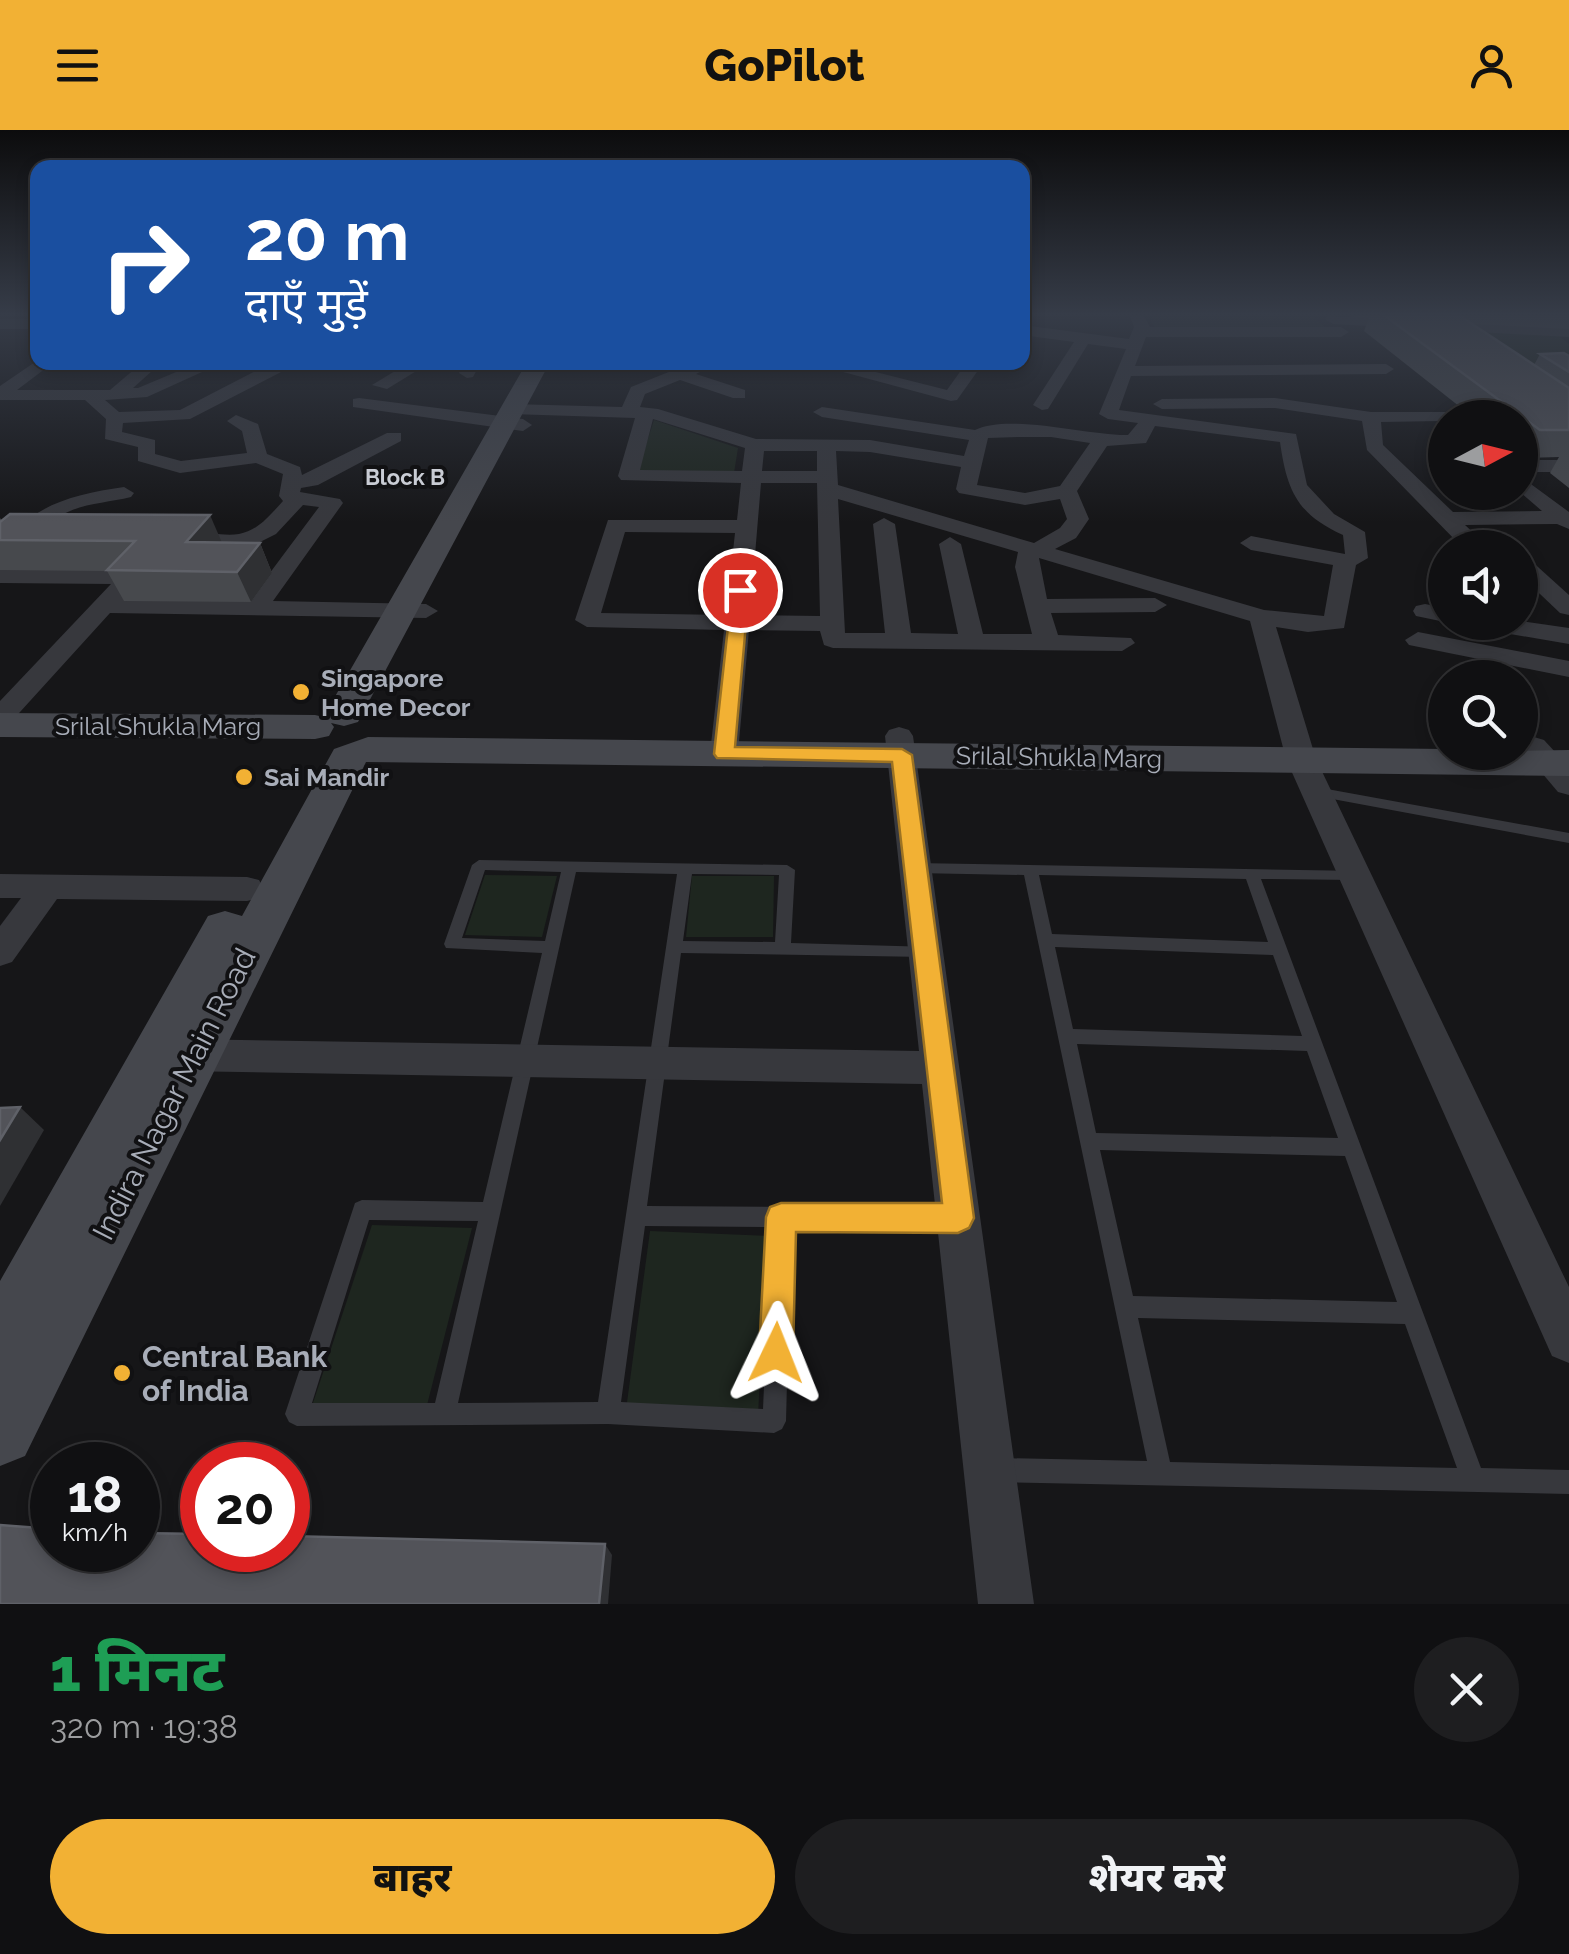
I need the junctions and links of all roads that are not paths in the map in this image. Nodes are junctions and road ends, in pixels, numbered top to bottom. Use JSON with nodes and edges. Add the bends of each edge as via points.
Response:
{"nodes":[{"id":1,"x":126,"y":385,"type":"edge"},
{"id":2,"x":161,"y":385,"type":"edge"},
{"id":3,"x":243,"y":385,"type":"edge"},
{"id":4,"x":530,"y":385,"type":"edge"},
{"id":5,"x":539,"y":385,"type":"edge"},
{"id":6,"x":657,"y":385,"type":"edge"},
{"id":7,"x":714,"y":385,"type":"edge"},
{"id":8,"x":878,"y":385,"type":"edge"},
{"id":9,"x":959,"y":385,"type":"edge"},
{"id":10,"x":1055,"y":385,"type":"edge"},
{"id":11,"x":1120,"y":385,"type":"edge"},
{"id":12,"x":1405,"y":385,"type":"edge"},
{"id":13,"x":0,"y":394,"type":"edge"},
{"id":14,"x":739,"y":394,"type":"dead end"},
{"id":15,"x":94,"y":395,"type":"junction"},
{"id":16,"x":114,"y":395,"type":"junction"},
{"id":17,"x":893,"y":396,"type":"junction"},
{"id":18,"x":845,"y":399,"type":"dead end"},
{"id":19,"x":359,"y":402,"type":"dead end"},
{"id":20,"x":1112,"y":404,"type":"junction"},
{"id":21,"x":1428,"y":404,"type":"edge"},
{"id":22,"x":1042,"y":405,"type":"dead end"},
{"id":23,"x":638,"y":412,"type":"junction"},
{"id":24,"x":822,"y":412,"type":"junction"},
{"id":25,"x":517,"y":416,"type":"junction"},
{"id":26,"x":1372,"y":417,"type":"junction"},
{"id":27,"x":1428,"y":417,"type":"edge"},
{"id":28,"x":114,"y":418,"type":"junction"},
{"id":29,"x":1149,"y":419,"type":"junction"},
{"id":30,"x":236,"y":421,"type":"dead end"},
{"id":31,"x":979,"y":436,"type":"junction"},
{"id":32,"x":394,"y":437,"type":"dead end"},
{"id":33,"x":1102,"y":438,"type":"junction"},
{"id":34,"x":746,"y":443,"type":"junction"},
{"id":35,"x":826,"y":445,"type":"junction"},
{"id":36,"x":258,"y":458,"type":"junction"},
{"id":37,"x":972,"y":464,"type":"junction"},
{"id":38,"x":1538,"y":466,"type":"edge"},
{"id":39,"x":1569,"y":466,"type":"edge"},
{"id":40,"x":752,"y":476,"type":"junction"},
{"id":41,"x":295,"y":490,"type":"junction"},
{"id":42,"x":828,"y":491,"type":"junction"},
{"id":43,"x":1067,"y":491,"type":"junction"},
{"id":44,"x":124,"y":493,"type":"dead end"},
{"id":45,"x":1538,"y":497,"type":"edge"},
{"id":46,"x":1447,"y":519,"type":"junction"},
{"id":47,"x":1566,"y":520,"type":"edge"},
{"id":48,"x":884,"y":524,"type":"junction"},
{"id":49,"x":746,"y":527,"type":"junction"},
{"id":50,"x":1458,"y":530,"type":"edge"},
{"id":51,"x":17,"y":531,"type":"edge"},
{"id":52,"x":58,"y":538,"type":"edge"},
{"id":53,"x":151,"y":540,"type":"edge"},
{"id":54,"x":244,"y":541,"type":"junction"},
{"id":55,"x":1251,"y":543,"type":"dead end"},
{"id":56,"x":950,"y":544,"type":"junction"},
{"id":57,"x":0,"y":556,"type":"edge"},
{"id":58,"x":1033,"y":558,"type":"junction"},
{"id":59,"x":1346,"y":561,"type":"junction"},
{"id":60,"x":285,"y":568,"type":"junction"},
{"id":61,"x":0,"y":576,"type":"edge"},
{"id":62,"x":1538,"y":580,"type":"edge"},
{"id":63,"x":104,"y":606,"type":"junction"},
{"id":64,"x":1037,"y":606,"type":"junction"},
{"id":65,"x":1155,"y":606,"type":"junction"},
{"id":66,"x":256,"y":608,"type":"junction"},
{"id":67,"x":1569,"y":608,"type":"edge"},
{"id":68,"x":413,"y":611,"type":"junction"},
{"id":69,"x":737,"y":622,"type":"junction"},
{"id":70,"x":832,"y":624,"type":"junction"},
{"id":71,"x":1264,"y":628,"type":"junction"},
{"id":72,"x":1538,"y":631,"type":"edge"},
{"id":73,"x":1569,"y":636,"type":"edge"},
{"id":74,"x":1418,"y":640,"type":"dead end"},
{"id":75,"x":899,"y":641,"type":"junction"},
{"id":76,"x":972,"y":642,"type":"junction"},
{"id":77,"x":1047,"y":642,"type":"junction"},
{"id":78,"x":1122,"y":643,"type":"dead end"},
{"id":79,"x":1569,"y":669,"type":"edge"},
{"id":80,"x":0,"y":717,"type":"edge"},
{"id":81,"x":0,"y":725,"type":"edge"},
{"id":82,"x":344,"y":737,"type":"junction"},
{"id":83,"x":725,"y":744,"type":"junction"},
{"id":84,"x":0,"y":745,"type":"edge"},
{"id":85,"x":900,"y":746,"type":"junction"},
{"id":86,"x":1428,"y":747,"type":"edge"},
{"id":87,"x":1552,"y":758,"type":"edge"},
{"id":88,"x":1305,"y":764,"type":"junction"},
{"id":89,"x":1569,"y":838,"type":"edge"},
{"id":90,"x":570,"y":866,"type":"junction"},
{"id":91,"x":684,"y":868,"type":"junction"},
{"id":92,"x":915,"y":868,"type":"junction"},
{"id":93,"x":1030,"y":870,"type":"junction"},
{"id":94,"x":1251,"y":874,"type":"junction"},
{"id":95,"x":1355,"y":875,"type":"junction"},
{"id":96,"x":0,"y":886,"type":"edge"},
{"id":97,"x":48,"y":887,"type":"junction"},
{"id":98,"x":247,"y":889,"type":"junction"},
{"id":99,"x":1046,"y":940,"type":"junction"},
{"id":100,"x":672,"y":946,"type":"junction"},
{"id":101,"x":552,"y":947,"type":"junction"},
{"id":102,"x":784,"y":948,"type":"junction"},
{"id":103,"x":1279,"y":948,"type":"junction"},
{"id":104,"x":926,"y":951,"type":"junction"},
{"id":105,"x":0,"y":952,"type":"edge"},
{"id":106,"x":1066,"y":1036,"type":"junction"},
{"id":107,"x":1313,"y":1044,"type":"junction"},
{"id":108,"x":175,"y":1055,"type":"junction"},
{"id":109,"x":525,"y":1061,"type":"junction"},
{"id":110,"x":654,"y":1064,"type":"junction"},
{"id":111,"x":940,"y":1068,"type":"junction"},
{"id":112,"x":1089,"y":1140,"type":"junction"},
{"id":113,"x":1351,"y":1147,"type":"junction"},
{"id":114,"x":489,"y":1212,"type":"junction"},
{"id":115,"x":634,"y":1216,"type":"junction"},
{"id":116,"x":781,"y":1217,"type":"junction"},
{"id":117,"x":958,"y":1218,"type":"junction"},
{"id":118,"x":1125,"y":1307,"type":"junction"},
{"id":119,"x":1412,"y":1314,"type":"junction"},
{"id":120,"x":1569,"y":1339,"type":"edge"},
{"id":121,"x":0,"y":1346,"type":"edge"},
{"id":122,"x":608,"y":1412,"type":"junction"},
{"id":123,"x":444,"y":1415,"type":"junction"},
{"id":124,"x":0,"y":1431,"type":"edge"},
{"id":125,"x":989,"y":1470,"type":"junction"},
{"id":126,"x":1160,"y":1473,"type":"junction"},
{"id":127,"x":1473,"y":1480,"type":"junction"},
{"id":128,"x":1569,"y":1482,"type":"edge"},
{"id":129,"x":1006,"y":1604,"type":"edge"}],
"edges":[{"from":1,"to":16,"type":"street"},
{"from":2,"to":16,"type":"street"},
{"from":3,"to":28,"type":"street","via":[[184,416]]},
{"from":4,"to":25,"type":"street","name":"Indira Nagar Main Road"},
{"from":5,"to":25,"type":"street","name":"Indira Nagar Main Road"},
{"from":6,"to":23,"type":"street","via":[[638,392]]},
{"from":7,"to":14,"type":"street"},
{"from":8,"to":17,"type":"street"},
{"from":9,"to":17,"type":"street","via":[[951,396]]},
{"from":10,"to":22,"type":"street"},
{"from":11,"to":20,"type":"street"},
{"from":12,"to":21,"type":"street"},
{"from":13,"to":15,"type":"street"},
{"from":15,"to":16,"type":"street"},
{"from":15,"to":28,"type":"street"},
{"from":17,"to":24,"type":"street"},
{"from":17,"to":31,"type":"street"},
{"from":18,"to":24,"type":"street"},
{"from":19,"to":25,"type":"street"},
{"from":20,"to":26,"type":"street","via":[[1275,404]]},
{"from":20,"to":29,"type":"street","via":[[1108,414]]},
{"from":23,"to":25,"type":"street"},
{"from":23,"to":34,"type":"street"},
{"from":23,"to":40,"type":"street","via":[[628,476]]},
{"from":24,"to":34,"type":"street","via":[[799,426],[760,427]]},
{"from":25,"to":68,"type":"street","name":"Indira Nagar Main Road"},
{"from":26,"to":27,"type":"street"},
{"from":26,"to":46,"type":"street","via":[[1374,446]]},
{"from":28,"to":36,"type":"street","via":[[112,435],[148,444],[145,456],[180,467]]},
{"from":29,"to":33,"type":"street","via":[[1140,440]]},
{"from":29,"to":59,"type":"street","via":[[1288,438],[1297,486],[1326,519],[1354,532],[1357,558]]},
{"from":30,"to":36,"type":"street","via":[[252,428]]},
{"from":31,"to":33,"type":"street","via":[[986,430],[1049,431]]},
{"from":31,"to":37,"type":"street"},
{"from":32,"to":41,"type":"street"},
{"from":33,"to":43,"type":"street"},
{"from":34,"to":35,"type":"street"},
{"from":34,"to":40,"type":"street"},
{"from":35,"to":37,"type":"street"},
{"from":35,"to":42,"type":"street"},
{"from":36,"to":41,"type":"street","via":[[293,471]]},
{"from":37,"to":43,"type":"street","via":[[966,490],[1025,499]]},
{"from":38,"to":39,"type":"street"},
{"from":40,"to":42,"type":"street"},
{"from":40,"to":49,"type":"street"},
{"from":41,"to":54,"type":"street","via":[[268,529]]},
{"from":41,"to":60,"type":"street","via":[[333,503]]},
{"from":42,"to":48,"type":"street"},
{"from":42,"to":58,"type":"street"},
{"from":42,"to":70,"type":"street"},
{"from":43,"to":58,"type":"street","via":[[1078,519]]},
{"from":44,"to":51,"type":"street","via":[[73,501]]},
{"from":45,"to":47,"type":"street"},
{"from":46,"to":47,"type":"street"},
{"from":46,"to":50,"type":"street"},
{"from":48,"to":56,"type":"street"},
{"from":48,"to":75,"type":"street"},
{"from":49,"to":69,"type":"street"},
{"from":49,"to":69,"type":"street","via":[[616,525],[587,620]]},
{"from":51,"to":52,"type":"street"},
{"from":51,"to":57,"type":"street"},
{"from":53,"to":54,"type":"street"},
{"from":54,"to":60,"type":"street","via":[[217,566]]},
{"from":55,"to":59,"type":"street"},
{"from":56,"to":58,"type":"street"},
{"from":56,"to":76,"type":"street"},
{"from":58,"to":64,"type":"street"},
{"from":58,"to":65,"type":"street"},
{"from":58,"to":71,"type":"street"},
{"from":59,"to":71,"type":"street","via":[[1335,623]]},
{"from":60,"to":66,"type":"street"},
{"from":61,"to":63,"type":"street","via":[[130,577]]},
{"from":62,"to":67,"type":"street"},
{"from":63,"to":66,"type":"street"},
{"from":63,"to":80,"type":"street"},
{"from":64,"to":65,"type":"street"},
{"from":64,"to":77,"type":"street"},
{"from":65,"to":71,"type":"street"},
{"from":66,"to":68,"type":"street"},
{"from":68,"to":82,"type":"street","name":"Indira Nagar Main Road"},
{"from":69,"to":70,"type":"street"},
{"from":69,"to":83,"type":"street"},
{"from":70,"to":75,"type":"street","via":[[832,640]]},
{"from":71,"to":88,"type":"street"},
{"from":72,"to":73,"type":"street"},
{"from":74,"to":79,"type":"street"},
{"from":75,"to":76,"type":"street"},
{"from":76,"to":77,"type":"street"},
{"from":77,"to":78,"type":"street"},
{"from":81,"to":82,"type":"street","name":"Srilal Shukla Marg"},
{"from":82,"to":83,"type":"street","name":"Srilal Shukla Marg"},
{"from":82,"to":84,"type":"street","name":"Srilal Shukla Marg"},
{"from":82,"to":98,"type":"street","name":"Indira Nagar Main Road"},
{"from":82,"to":108,"type":"street","name":"Indira Nagar Main Road"},
{"from":83,"to":85,"type":"street","name":"Srilal Shukla Marg"},
{"from":85,"to":88,"type":"street","name":"Srilal Shukla Marg"},
{"from":85,"to":92,"type":"street"},
{"from":86,"to":88,"type":"street","name":"Srilal Shukla Marg"},
{"from":87,"to":88,"type":"street","name":"Srilal Shukla Marg"},
{"from":88,"to":89,"type":"lane"},
{"from":88,"to":95,"type":"street"},
{"from":90,"to":91,"type":"lane"},
{"from":90,"to":101,"type":"lane"},
{"from":90,"to":101,"type":"lane","via":[[480,865],[452,944]]},
{"from":91,"to":100,"type":"lane"},
{"from":91,"to":102,"type":"lane","via":[[787,870]]},
{"from":92,"to":93,"type":"lane"},
{"from":92,"to":104,"type":"street"},
{"from":93,"to":94,"type":"lane"},
{"from":93,"to":99,"type":"lane"},
{"from":94,"to":95,"type":"lane"},
{"from":94,"to":103,"type":"lane"},
{"from":95,"to":120,"type":"street"},
{"from":96,"to":97,"type":"street"},
{"from":97,"to":98,"type":"street"},
{"from":97,"to":105,"type":"street"},
{"from":98,"to":108,"type":"street","name":"Indira Nagar Main Road"},
{"from":99,"to":103,"type":"lane"},
{"from":99,"to":106,"type":"lane"},
{"from":100,"to":102,"type":"lane"},
{"from":100,"to":110,"type":"lane"},
{"from":101,"to":109,"type":"lane"},
{"from":102,"to":104,"type":"lane"},
{"from":103,"to":107,"type":"lane"},
{"from":104,"to":111,"type":"street"},
{"from":106,"to":107,"type":"lane"},
{"from":106,"to":112,"type":"lane"},
{"from":107,"to":113,"type":"lane"},
{"from":108,"to":109,"type":"street"},
{"from":108,"to":121,"type":"street","name":"Indira Nagar Main Road"},
{"from":108,"to":124,"type":"street","name":"Indira Nagar Main Road"},
{"from":109,"to":110,"type":"street"},
{"from":109,"to":114,"type":"lane"},
{"from":110,"to":111,"type":"street"},
{"from":110,"to":115,"type":"lane"},
{"from":111,"to":117,"type":"street"},
{"from":112,"to":113,"type":"lane"},
{"from":112,"to":118,"type":"lane"},
{"from":113,"to":119,"type":"lane"},
{"from":114,"to":123,"type":"lane"},
{"from":114,"to":123,"type":"lane","via":[[362,1210],[297,1414]]},
{"from":115,"to":116,"type":"lane"},
{"from":115,"to":122,"type":"lane"},
{"from":116,"to":117,"type":"lane"},
{"from":116,"to":122,"type":"lane","via":[[774,1421]]},
{"from":117,"to":125,"type":"street"},
{"from":118,"to":119,"type":"lane"},
{"from":118,"to":126,"type":"lane"},
{"from":119,"to":127,"type":"lane"},
{"from":122,"to":123,"type":"lane"},
{"from":125,"to":126,"type":"lane"},
{"from":125,"to":129,"type":"street"},
{"from":126,"to":127,"type":"lane"},
{"from":127,"to":128,"type":"lane"}]}
